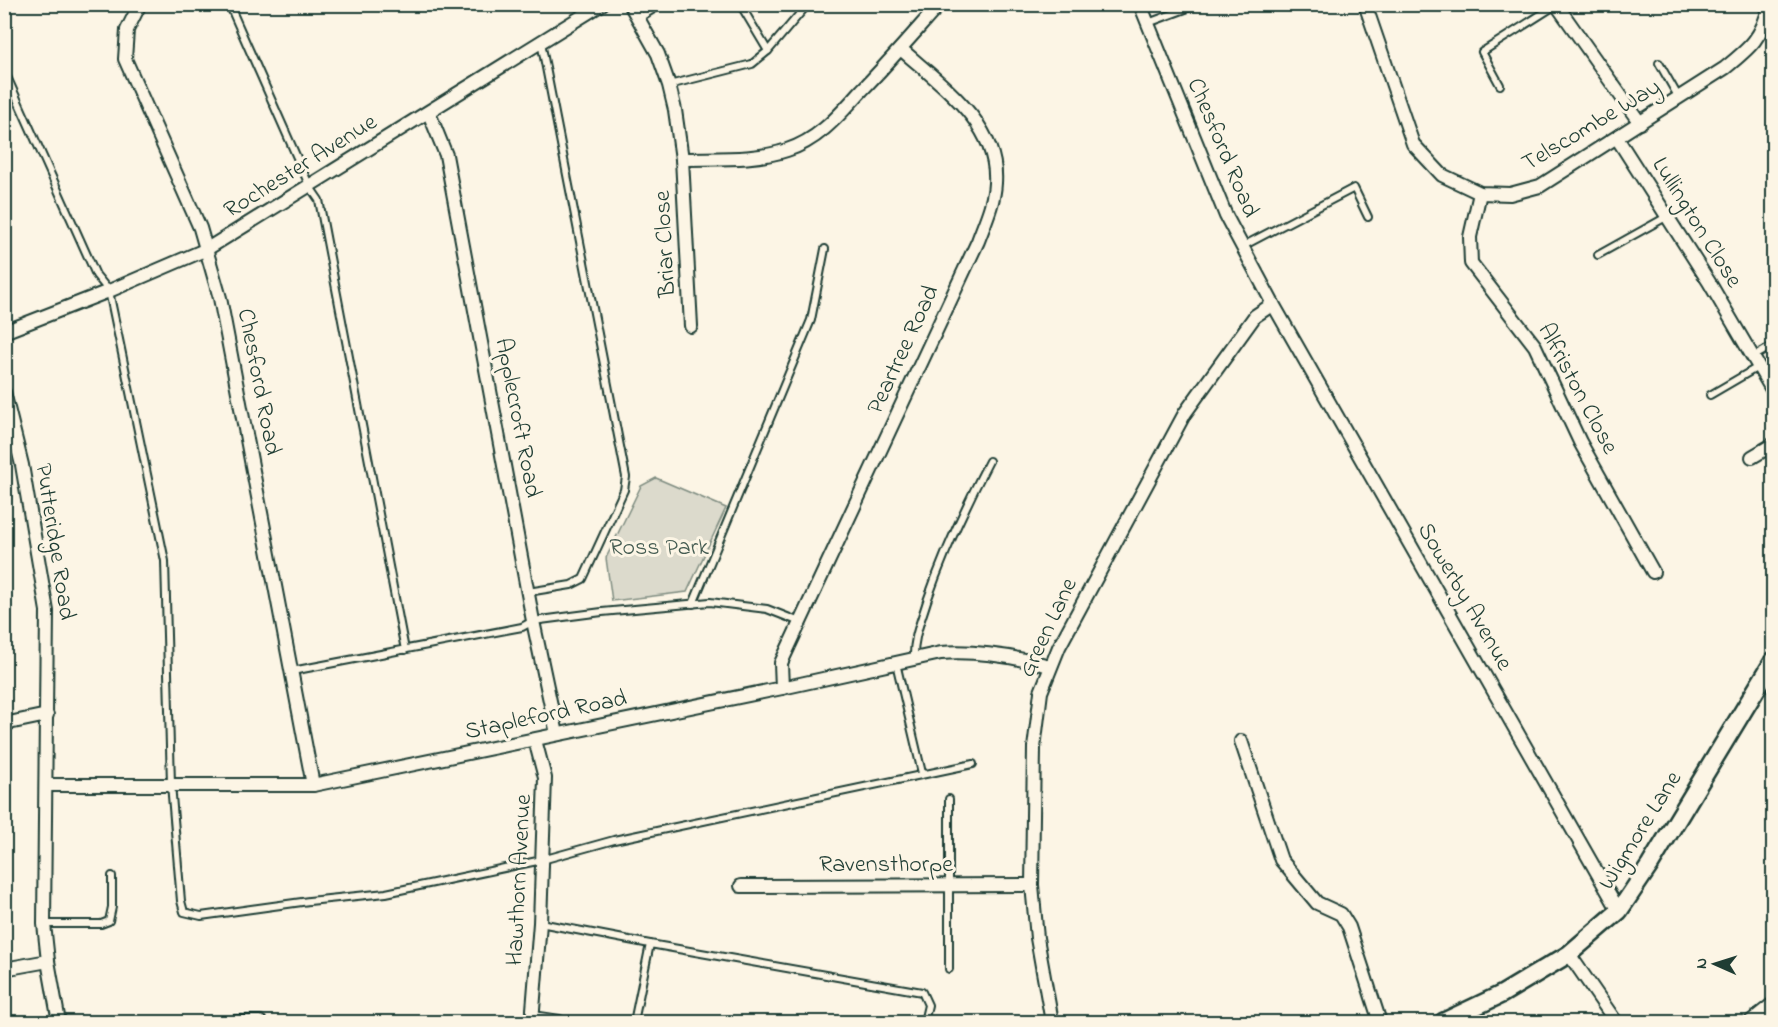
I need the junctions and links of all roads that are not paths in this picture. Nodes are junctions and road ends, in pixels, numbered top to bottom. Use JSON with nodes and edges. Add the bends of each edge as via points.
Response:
{"nodes":[{"id":1,"x":140,"y":4,"type":"edge"},
{"id":2,"x":229,"y":4,"type":"edge"},
{"id":3,"x":602,"y":4,"type":"edge"},
{"id":4,"x":630,"y":4,"type":"edge"},
{"id":5,"x":662,"y":4,"type":"edge"},
{"id":6,"x":740,"y":4,"type":"edge"},
{"id":7,"x":808,"y":4,"type":"edge"},
{"id":8,"x":940,"y":4,"type":"edge"},
{"id":9,"x":1140,"y":4,"type":"edge"},
{"id":10,"x":1199,"y":4,"type":"edge"},
{"id":11,"x":1365,"y":4,"type":"edge"},
{"id":12,"x":1770,"y":4,"type":"edge"},
{"id":13,"x":1556,"y":5,"type":"edge"},
{"id":14,"x":639,"y":18,"type":"junction"},
{"id":15,"x":1147,"y":23,"type":"junction"},
{"id":16,"x":1769,"y":29,"type":"edge"},
{"id":17,"x":541,"y":42,"type":"junction"},
{"id":18,"x":901,"y":49,"type":"junction"},
{"id":19,"x":768,"y":51,"type":"junction"},
{"id":20,"x":1659,"y":63,"type":"dead end"},
{"id":21,"x":4,"y":70,"type":"edge"},
{"id":22,"x":669,"y":85,"type":"junction"},
{"id":23,"x":1500,"y":85,"type":"dead end"},
{"id":24,"x":1679,"y":99,"type":"junction"},
{"id":25,"x":429,"y":113,"type":"junction"},
{"id":26,"x":1640,"y":123,"type":"junction"},
{"id":27,"x":1617,"y":138,"type":"junction"},
{"id":28,"x":682,"y":159,"type":"junction"},
{"id":29,"x":309,"y":187,"type":"junction"},
{"id":30,"x":1480,"y":193,"type":"junction"},
{"id":31,"x":1368,"y":216,"type":"dead end"},
{"id":32,"x":1668,"y":216,"type":"junction"},
{"id":33,"x":1243,"y":246,"type":"junction"},
{"id":34,"x":207,"y":249,"type":"junction"},
{"id":35,"x":825,"y":249,"type":"dead end"},
{"id":36,"x":1598,"y":255,"type":"dead end"},
{"id":37,"x":109,"y":291,"type":"junction"},
{"id":38,"x":1273,"y":304,"type":"junction"},
{"id":39,"x":691,"y":327,"type":"dead end"},
{"id":40,"x":4,"y":332,"type":"edge"},
{"id":41,"x":1773,"y":345,"type":"edge"},
{"id":42,"x":1755,"y":362,"type":"junction"},
{"id":43,"x":4,"y":392,"type":"edge"},
{"id":44,"x":1773,"y":393,"type":"edge"},
{"id":45,"x":1710,"y":396,"type":"dead end"},
{"id":46,"x":1773,"y":444,"type":"edge"},
{"id":47,"x":18,"y":448,"type":"junction"},
{"id":48,"x":4,"y":451,"type":"edge"},
{"id":49,"x":1752,"y":457,"type":"dead end"},
{"id":50,"x":989,"y":461,"type":"dead end"},
{"id":51,"x":1653,"y":572,"type":"dead end"},
{"id":52,"x":528,"y":592,"type":"junction"},
{"id":53,"x":693,"y":604,"type":"junction"},
{"id":54,"x":533,"y":621,"type":"junction"},
{"id":55,"x":801,"y":622,"type":"junction"},
{"id":56,"x":405,"y":650,"type":"junction"},
{"id":57,"x":914,"y":659,"type":"junction"},
{"id":58,"x":1773,"y":660,"type":"edge"},
{"id":59,"x":896,"y":663,"type":"junction"},
{"id":60,"x":1050,"y":666,"type":"junction"},
{"id":61,"x":292,"y":671,"type":"junction"},
{"id":62,"x":782,"y":688,"type":"junction"},
{"id":63,"x":47,"y":716,"type":"junction"},
{"id":64,"x":4,"y":724,"type":"edge"},
{"id":65,"x":557,"y":734,"type":"junction"},
{"id":66,"x":535,"y":740,"type":"junction"},
{"id":67,"x":1241,"y":741,"type":"dead end"},
{"id":68,"x":974,"y":764,"type":"dead end"},
{"id":69,"x":922,"y":773,"type":"junction"},
{"id":70,"x":171,"y":784,"type":"junction"},
{"id":71,"x":46,"y":785,"type":"junction"},
{"id":72,"x":313,"y":785,"type":"junction"},
{"id":73,"x":949,"y":799,"type":"dead end"},
{"id":74,"x":542,"y":860,"type":"junction"},
{"id":75,"x":112,"y":876,"type":"dead end"},
{"id":76,"x":1032,"y":885,"type":"junction"},
{"id":77,"x":741,"y":886,"type":"dead end"},
{"id":78,"x":950,"y":886,"type":"junction"},
{"id":79,"x":1619,"y":911,"type":"junction"},
{"id":80,"x":540,"y":923,"type":"junction"},
{"id":81,"x":44,"y":924,"type":"junction"},
{"id":82,"x":650,"y":944,"type":"junction"},
{"id":83,"x":1569,"y":954,"type":"junction"},
{"id":84,"x":48,"y":961,"type":"junction"},
{"id":85,"x":4,"y":969,"type":"edge"},
{"id":86,"x":949,"y":969,"type":"dead end"},
{"id":87,"x":1773,"y":1003,"type":"edge"},
{"id":88,"x":533,"y":1020,"type":"edge"},
{"id":89,"x":59,"y":1023,"type":"edge"},
{"id":90,"x":235,"y":1023,"type":"edge"},
{"id":91,"x":260,"y":1023,"type":"edge"},
{"id":92,"x":559,"y":1023,"type":"edge"},
{"id":93,"x":634,"y":1023,"type":"edge"},
{"id":94,"x":924,"y":1023,"type":"edge"},
{"id":95,"x":1052,"y":1023,"type":"edge"},
{"id":96,"x":1380,"y":1023,"type":"edge"},
{"id":97,"x":1443,"y":1023,"type":"edge"},
{"id":98,"x":1616,"y":1023,"type":"edge"},
{"id":99,"x":1750,"y":1023,"type":"edge"}],
"edges":[{"from":1,"to":34,"type":"street","name":"Chesford Road","via":[[126,30],[125,59]]},
{"from":2,"to":29,"type":"lane"},
{"from":3,"to":17,"type":"street","name":"Rochester Avenue"},
{"from":4,"to":14,"type":"street","name":"Briar Close"},
{"from":5,"to":14,"type":"lane"},
{"from":6,"to":19,"type":"lane"},
{"from":7,"to":19,"type":"lane"},
{"from":8,"to":18,"type":"street"},
{"from":9,"to":15,"type":"street","name":"Chesford Road"},
{"from":10,"to":15,"type":"lane"},
{"from":11,"to":30,"type":"street","name":"Telscombe Way","via":[[1413,144],[1442,175]]},
{"from":12,"to":16,"type":"street","name":"Telscombe Way"},
{"from":13,"to":23,"type":"lane","via":[[1482,52]]},
{"from":13,"to":26,"type":"street"},
{"from":14,"to":22,"type":"street","name":"Briar Close"},
{"from":15,"to":33,"type":"street","name":"Chesford Road","via":[[1226,216]]},
{"from":16,"to":24,"type":"street","name":"Telscombe Way","via":[[1725,68]]},
{"from":17,"to":25,"type":"street","name":"Rochester Avenue"},
{"from":17,"to":52,"type":"lane","via":[[626,477],[624,490],[583,579],[571,585]]},
{"from":18,"to":28,"type":"street","via":[[832,123],[789,150],[758,158]]},
{"from":18,"to":55,"type":"street","name":"Peartree Road","via":[[968,111],[982,130],[994,169],[993,198],[978,241]]},
{"from":19,"to":22,"type":"lane","via":[[752,64]]},
{"from":20,"to":24,"type":"lane"},
{"from":21,"to":37,"type":"lane","via":[[96,275]]},
{"from":22,"to":28,"type":"street","name":"Briar Close"},
{"from":24,"to":26,"type":"street","name":"Telscombe Way"},
{"from":25,"to":29,"type":"street","name":"Rochester Avenue"},
{"from":25,"to":52,"type":"street","name":"Applecroft Road","via":[[446,155]]},
{"from":26,"to":27,"type":"street","name":"Telscombe Way"},
{"from":27,"to":30,"type":"street","name":"Telscombe Way","via":[[1540,186],[1510,194]]},
{"from":27,"to":32,"type":"street","name":"Lullington Close"},
{"from":28,"to":39,"type":"street","name":"Briar Close"},
{"from":29,"to":34,"type":"street","name":"Rochester Avenue"},
{"from":29,"to":56,"type":"lane","via":[[319,200]]},
{"from":30,"to":51,"type":"street","name":"Alfriston Close","via":[[1470,237],[1471,263],[1535,346],[1580,442]]},
{"from":31,"to":33,"type":"lane","via":[[1354,188]]},
{"from":32,"to":36,"type":"lane"},
{"from":32,"to":42,"type":"street","name":"Lullington Close"},
{"from":33,"to":38,"type":"street","name":"Chesford Road"},
{"from":34,"to":37,"type":"street","name":"Rochester Avenue"},
{"from":34,"to":61,"type":"street","name":"Chesford Road","via":[[220,298]]},
{"from":35,"to":53,"type":"lane","via":[[811,320]]},
{"from":37,"to":40,"type":"street","name":"Rochester Avenue"},
{"from":37,"to":70,"type":"lane","via":[[165,561]]},
{"from":38,"to":60,"type":"street","name":"Green Lane","via":[[1255,316],[1185,413]]},
{"from":38,"to":79,"type":"street","name":"Sowerby Avenue"},
{"from":41,"to":42,"type":"lane"},
{"from":42,"to":44,"type":"street","name":"Lullington Close"},
{"from":42,"to":45,"type":"lane"},
{"from":43,"to":47,"type":"street","name":"Putteridge Road"},
{"from":46,"to":49,"type":"street"},
{"from":47,"to":48,"type":"street"},
{"from":47,"to":63,"type":"street","name":"Putteridge Road","via":[[47,611]]},
{"from":50,"to":57,"type":"lane","via":[[939,566],[913,643]]},
{"from":52,"to":54,"type":"street","name":"Applecroft Road"},
{"from":53,"to":54,"type":"lane"},
{"from":53,"to":55,"type":"lane","via":[[710,602],[767,609]]},
{"from":54,"to":56,"type":"lane","via":[[522,627]]},
{"from":54,"to":65,"type":"street","name":"Applecroft Road"},
{"from":55,"to":62,"type":"street","name":"Peartree Road","via":[[781,663]]},
{"from":56,"to":61,"type":"lane"},
{"from":57,"to":59,"type":"street","name":"Stapleford Road"},
{"from":57,"to":60,"type":"street","name":"Stapleford Road","via":[[957,651]]},
{"from":58,"to":79,"type":"street","name":"Wigmore Lane"},
{"from":59,"to":62,"type":"street","name":"Stapleford Road"},
{"from":59,"to":69,"type":"lane"},
{"from":60,"to":76,"type":"street","name":"Green Lane","via":[[1036,720]]},
{"from":61,"to":72,"type":"street","name":"Chesford Road"},
{"from":62,"to":65,"type":"street","name":"Stapleford Road"},
{"from":63,"to":64,"type":"street"},
{"from":63,"to":71,"type":"street","name":"Putteridge Road"},
{"from":65,"to":66,"type":"street","name":"Stapleford Road"},
{"from":66,"to":72,"type":"street","name":"Stapleford Road"},
{"from":66,"to":74,"type":"street","name":"Hawthorn Avenue","via":[[545,778]]},
{"from":67,"to":96,"type":"street","via":[[1281,860],[1317,903],[1341,914],[1349,927]]},
{"from":68,"to":69,"type":"lane"},
{"from":69,"to":74,"type":"lane","via":[[615,840]]},
{"from":70,"to":71,"type":"street","name":"Stapleford Road"},
{"from":70,"to":72,"type":"street","name":"Stapleford Road"},
{"from":70,"to":74,"type":"lane","via":[[181,901],[184,912],[201,916],[386,893]]},
{"from":71,"to":81,"type":"street","name":"Putteridge Road"},
{"from":73,"to":78,"type":"lane"},
{"from":74,"to":80,"type":"street","name":"Hawthorn Avenue"},
{"from":75,"to":81,"type":"lane","via":[[109,921]]},
{"from":76,"to":78,"type":"street","name":"Ravensthorpe"},
{"from":76,"to":95,"type":"street","name":"Green Lane"},
{"from":77,"to":78,"type":"street","name":"Ravensthorpe"},
{"from":78,"to":86,"type":"lane"},
{"from":79,"to":83,"type":"street","name":"Wigmore Lane"},
{"from":80,"to":82,"type":"lane"},
{"from":80,"to":88,"type":"street","name":"Hawthorn Avenue"},
{"from":81,"to":84,"type":"street","name":"Putteridge Road"},
{"from":82,"to":93,"type":"lane"},
{"from":82,"to":94,"type":"lane","via":[[922,992],[928,1005]]},
{"from":83,"to":97,"type":"street","name":"Wigmore Lane"},
{"from":83,"to":98,"type":"street"},
{"from":84,"to":85,"type":"street"},
{"from":84,"to":89,"type":"street","name":"Putteridge Road"},
{"from":87,"to":99,"type":"street"},
{"from":88,"to":92,"type":"street"},
{"from":90,"to":91,"type":"street"}]}
